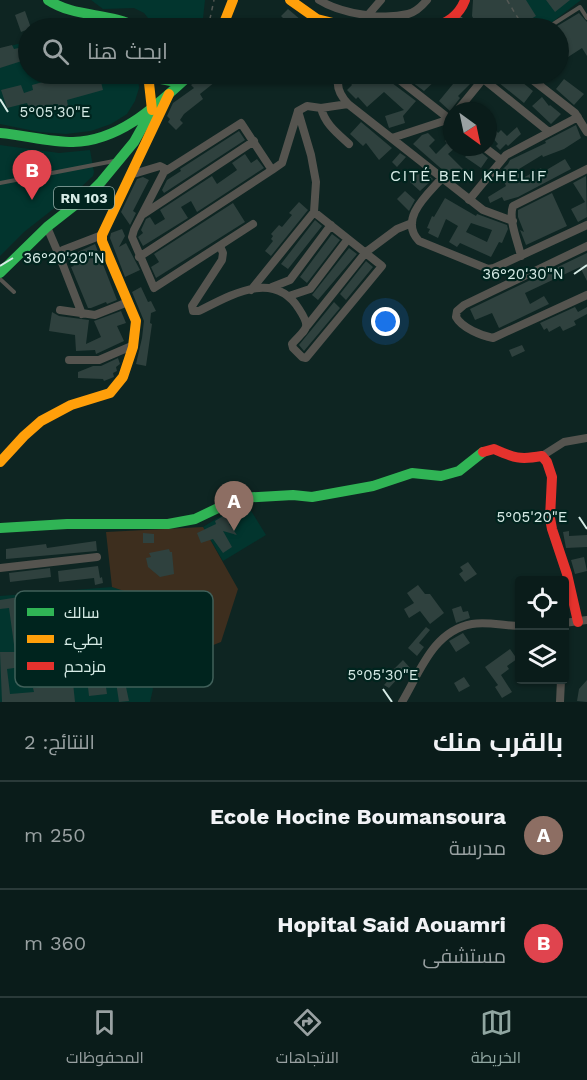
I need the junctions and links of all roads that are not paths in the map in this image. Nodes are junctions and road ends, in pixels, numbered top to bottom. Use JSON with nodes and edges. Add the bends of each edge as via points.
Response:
{"nodes":[{"id":1,"x":48,"y":0,"type":"edge"},
{"id":2,"x":233,"y":0,"type":"edge"},
{"id":3,"x":290,"y":0,"type":"edge"},
{"id":4,"x":319,"y":0,"type":"edge"},
{"id":5,"x":381,"y":0,"type":"edge"},
{"id":6,"x":427,"y":0,"type":"edge"},
{"id":7,"x":465,"y":0,"type":"edge"},
{"id":8,"x":307,"y":14,"type":"junction"},
{"id":9,"x":368,"y":15,"type":"junction"},
{"id":10,"x":455,"y":17,"type":"edge"},
{"id":11,"x":117,"y":18,"type":"edge"},
{"id":12,"x":226,"y":18,"type":"edge"},
{"id":13,"x":317,"y":18,"type":"edge"},
{"id":14,"x":563,"y":18,"type":"edge"},
{"id":15,"x":587,"y":18,"type":"edge"},
{"id":16,"x":149,"y":84,"type":"edge"},
{"id":17,"x":180,"y":84,"type":"edge"},
{"id":18,"x":338,"y":84,"type":"edge"},
{"id":19,"x":405,"y":84,"type":"edge"},
{"id":20,"x":475,"y":84,"type":"edge"},
{"id":21,"x":490,"y":84,"type":"edge"},
{"id":22,"x":537,"y":84,"type":"edge"},
{"id":23,"x":169,"y":94,"type":"junction"},
{"id":24,"x":463,"y":102,"type":"edge"},
{"id":25,"x":348,"y":104,"type":"junction"},
{"id":26,"x":321,"y":108,"type":"junction"},
{"id":27,"x":152,"y":110,"type":"junction"},
{"id":28,"x":298,"y":111,"type":"junction"},
{"id":29,"x":443,"y":113,"type":"edge"},
{"id":30,"x":578,"y":117,"type":"junction"},
{"id":31,"x":443,"y":122,"type":"edge"},
{"id":32,"x":549,"y":132,"type":"junction"},
{"id":33,"x":587,"y":132,"type":"edge"},
{"id":34,"x":0,"y":133,"type":"edge"},
{"id":35,"x":392,"y":138,"type":"junction"},
{"id":36,"x":254,"y":141,"type":"junction"},
{"id":37,"x":349,"y":144,"type":"dead end"},
{"id":38,"x":496,"y":156,"type":"edge"},
{"id":39,"x":120,"y":160,"type":"junction"},
{"id":40,"x":501,"y":160,"type":"junction"},
{"id":41,"x":587,"y":169,"type":"edge"},
{"id":42,"x":272,"y":170,"type":"junction"},
{"id":43,"x":164,"y":172,"type":"junction"},
{"id":44,"x":130,"y":175,"type":"junction"},
{"id":45,"x":442,"y":178,"type":"junction"},
{"id":46,"x":0,"y":183,"type":"edge"},
{"id":47,"x":470,"y":200,"type":"junction"},
{"id":48,"x":314,"y":212,"type":"junction"},
{"id":49,"x":142,"y":215,"type":"junction"},
{"id":50,"x":513,"y":220,"type":"junction"},
{"id":51,"x":412,"y":223,"type":"junction"},
{"id":52,"x":253,"y":224,"type":"dead end"},
{"id":53,"x":331,"y":225,"type":"junction"},
{"id":54,"x":587,"y":225,"type":"edge"},
{"id":55,"x":47,"y":226,"type":"junction"},
{"id":56,"x":102,"y":235,"type":"junction"},
{"id":57,"x":348,"y":239,"type":"junction"},
{"id":58,"x":220,"y":246,"type":"junction"},
{"id":59,"x":587,"y":246,"type":"edge"},
{"id":60,"x":366,"y":252,"type":"junction"},
{"id":61,"x":59,"y":255,"type":"junction"},
{"id":62,"x":521,"y":256,"type":"junction"},
{"id":63,"x":140,"y":257,"type":"junction"},
{"id":64,"x":0,"y":273,"type":"edge"},
{"id":65,"x":0,"y":279,"type":"edge"},
{"id":66,"x":269,"y":288,"type":"junction"},
{"id":67,"x":251,"y":290,"type":"junction"},
{"id":68,"x":14,"y":292,"type":"dead end"},
{"id":69,"x":289,"y":296,"type":"junction"},
{"id":70,"x":587,"y":296,"type":"edge"},
{"id":71,"x":128,"y":302,"type":"junction"},
{"id":72,"x":60,"y":310,"type":"dead end"},
{"id":73,"x":82,"y":314,"type":"junction"},
{"id":74,"x":307,"y":326,"type":"junction"},
{"id":75,"x":134,"y":345,"type":"junction"},
{"id":76,"x":69,"y":360,"type":"dead end"},
{"id":77,"x":587,"y":438,"type":"edge"},
{"id":78,"x":542,"y":456,"type":"junction"},
{"id":79,"x":0,"y":462,"type":"edge"},
{"id":80,"x":0,"y":528,"type":"edge"},
{"id":81,"x":96,"y":557,"type":"dead end"},
{"id":82,"x":0,"y":568,"type":"edge"},
{"id":83,"x":582,"y":621,"type":"edge"},
{"id":84,"x":515,"y":626,"type":"edge"},
{"id":85,"x":561,"y":684,"type":"edge"},
{"id":86,"x":402,"y":702,"type":"edge"},
{"id":87,"x":560,"y":702,"type":"edge"}],
"edges":[{"from":1,"to":11,"type":"street","via":[[54,5]]},
{"from":2,"to":12,"type":"street"},
{"from":3,"to":8,"type":"street"},
{"from":4,"to":8,"type":"street"},
{"from":4,"to":9,"type":"street","via":[[330,7]]},
{"from":5,"to":9,"type":"street"},
{"from":6,"to":9,"type":"street","via":[[410,14]]},
{"from":7,"to":10,"type":"street"},
{"from":8,"to":13,"type":"street"},
{"from":14,"to":15,"type":"lane","via":[[580,7]]},
{"from":16,"to":27,"type":"street"},
{"from":17,"to":23,"type":"street"},
{"from":18,"to":25,"type":"street"},
{"from":19,"to":29,"type":"street"},
{"from":20,"to":24,"type":"street"},
{"from":21,"to":32,"type":"street"},
{"from":22,"to":30,"type":"street"},
{"from":23,"to":27,"type":"street"},
{"from":23,"to":44,"type":"street"},
{"from":25,"to":26,"type":"street"},
{"from":25,"to":35,"type":"street"},
{"from":26,"to":28,"type":"street","via":[[307,106]]},
{"from":26,"to":37,"type":"street","via":[[331,128]]},
{"from":27,"to":34,"type":"street","via":[[104,136],[83,141]]},
{"from":27,"to":39,"type":"street","number":"RN 103"},
{"from":28,"to":42,"type":"street","via":[[282,164]]},
{"from":28,"to":48,"type":"street","via":[[316,182]]},
{"from":30,"to":32,"type":"street"},
{"from":30,"to":33,"type":"street"},
{"from":31,"to":35,"type":"street"},
{"from":32,"to":40,"type":"street"},
{"from":35,"to":45,"type":"street"},
{"from":36,"to":42,"type":"street"},
{"from":36,"to":43,"type":"street","via":[[242,123]]},
{"from":36,"to":49,"type":"street"},
{"from":38,"to":40,"type":"street"},
{"from":39,"to":46,"type":"lane"},
{"from":39,"to":55,"type":"street","number":"RN 103","via":[[89,194]]},
{"from":40,"to":47,"type":"street"},
{"from":41,"to":50,"type":"street","via":[[513,206]]},
{"from":42,"to":63,"type":"street"},
{"from":43,"to":44,"type":"street","via":[[160,166]]},
{"from":43,"to":49,"type":"street"},
{"from":44,"to":56,"type":"street"},
{"from":45,"to":47,"type":"street"},
{"from":45,"to":51,"type":"street","via":[[417,208]]},
{"from":47,"to":50,"type":"street","via":[[483,210]]},
{"from":48,"to":53,"type":"street"},
{"from":48,"to":67,"type":"street"},
{"from":49,"to":63,"type":"street","via":[[132,237]]},
{"from":50,"to":62,"type":"street"},
{"from":51,"to":60,"type":"street"},
{"from":51,"to":62,"type":"street","via":[[419,241],[488,269]]},
{"from":52,"to":58,"type":"street"},
{"from":53,"to":57,"type":"street"},
{"from":53,"to":66,"type":"street","via":[[290,280]]},
{"from":54,"to":62,"type":"street"},
{"from":55,"to":61,"type":"street"},
{"from":55,"to":64,"type":"street","number":"RN 103"},
{"from":56,"to":61,"type":"street"},
{"from":56,"to":71,"type":"street"},
{"from":57,"to":60,"type":"street"},
{"from":57,"to":69,"type":"street","via":[[310,289]]},
{"from":58,"to":63,"type":"street","via":[[154,288]]},
{"from":58,"to":67,"type":"street","via":[[222,260],[193,310]]},
{"from":59,"to":70,"type":"street","via":[[464,305],[456,317],[459,323],[493,338]]},
{"from":60,"to":74,"type":"street"},
{"from":60,"to":74,"type":"street","via":[[380,263],[380,271],[306,358],[292,344]]},
{"from":61,"to":73,"type":"street"},
{"from":65,"to":68,"type":"lane"},
{"from":66,"to":67,"type":"street"},
{"from":66,"to":69,"type":"street"},
{"from":69,"to":74,"type":"street"},
{"from":71,"to":73,"type":"street","via":[[95,315]]},
{"from":71,"to":75,"type":"street","via":[[136,321]]},
{"from":72,"to":73,"type":"street"},
{"from":75,"to":76,"type":"street","via":[[99,360]]},
{"from":75,"to":79,"type":"street","via":[[114,391],[43,420]]},
{"from":77,"to":78,"type":"street","via":[[564,442]]},
{"from":78,"to":80,"type":"street","via":[[513,458],[494,449],[485,451],[459,471],[441,476],[412,473],[373,486],[312,497],[239,498],[185,522]]},
{"from":78,"to":83,"type":"street","via":[[552,472],[552,531]]},
{"from":81,"to":82,"type":"street"},
{"from":84,"to":86,"type":"street","via":[[471,624],[452,632],[431,651]]},
{"from":85,"to":87,"type":"street"}]}
